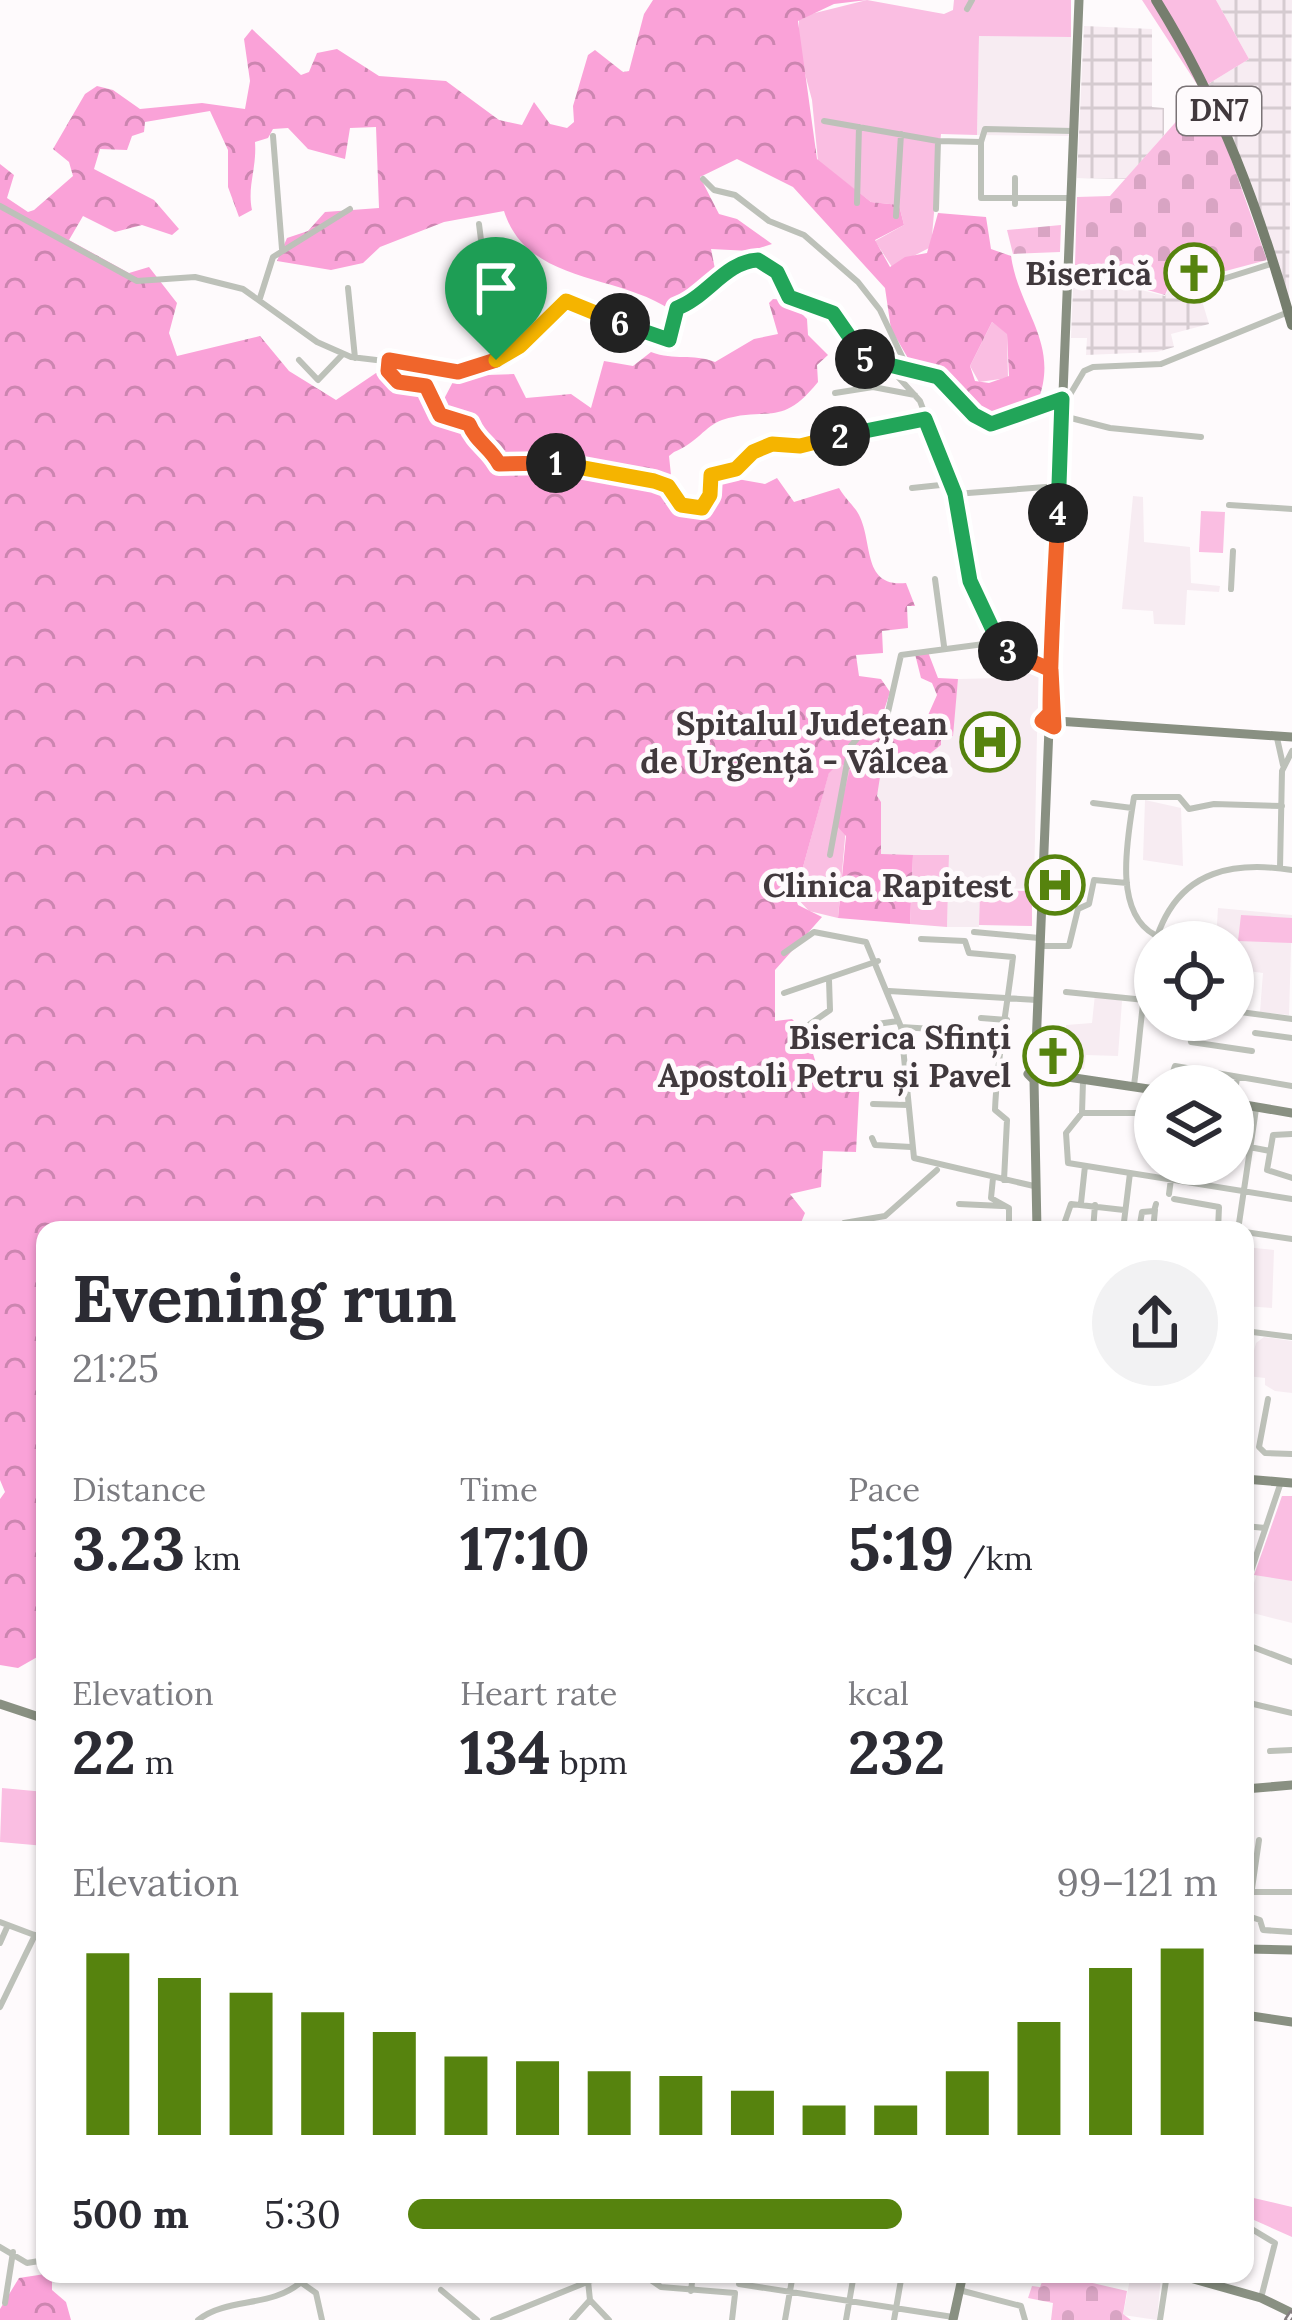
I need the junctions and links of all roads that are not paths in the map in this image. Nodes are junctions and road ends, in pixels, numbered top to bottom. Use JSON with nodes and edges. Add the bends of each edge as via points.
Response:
{"nodes":[{"id":1,"x":972,"y":0,"type":"edge"},
{"id":2,"x":1079,"y":0,"type":"edge"},
{"id":3,"x":1156,"y":0,"type":"edge"},
{"id":4,"x":967,"y":9,"type":"dead end"},
{"id":5,"x":824,"y":121,"type":"dead end"},
{"id":6,"x":859,"y":127,"type":"junction"},
{"id":7,"x":1073,"y":131,"type":"junction"},
{"id":8,"x":901,"y":134,"type":"junction"},
{"id":9,"x":273,"y":136,"type":"dead end"},
{"id":10,"x":938,"y":141,"type":"junction"},
{"id":11,"x":981,"y":142,"type":"junction"},
{"id":12,"x":1015,"y":178,"type":"dead end"},
{"id":13,"x":703,"y":179,"type":"dead end"},
{"id":14,"x":1071,"y":198,"type":"junction"},
{"id":15,"x":1015,"y":201,"type":"junction"},
{"id":16,"x":857,"y":203,"type":"dead end"},
{"id":17,"x":0,"y":206,"type":"edge"},
{"id":18,"x":350,"y":208,"type":"dead end"},
{"id":19,"x":936,"y":209,"type":"dead end"},
{"id":20,"x":896,"y":216,"type":"dead end"},
{"id":21,"x":479,"y":224,"type":"dead end"},
{"id":22,"x":282,"y":249,"type":"junction"},
{"id":23,"x":521,"y":256,"type":"dead end"},
{"id":24,"x":1274,"y":262,"type":"junction"},
{"id":25,"x":484,"y":264,"type":"junction"},
{"id":26,"x":348,"y":288,"type":"dead end"},
{"id":27,"x":1188,"y":290,"type":"dead end"},
{"id":28,"x":260,"y":298,"type":"junction"},
{"id":29,"x":1291,"y":316,"type":"edge"},
{"id":30,"x":342,"y":355,"type":"junction"},
{"id":31,"x":355,"y":358,"type":"junction"},
{"id":32,"x":299,"y":359,"type":"dead end"},
{"id":33,"x":389,"y":360,"type":"junction"},
{"id":34,"x":496,"y":360,"type":"junction"},
{"id":35,"x":907,"y":367,"type":"junction"},
{"id":36,"x":890,"y":368,"type":"junction"},
{"id":37,"x":835,"y":393,"type":"dead end"},
{"id":38,"x":918,"y":396,"type":"junction"},
{"id":39,"x":1062,"y":399,"type":"junction"},
{"id":40,"x":1062,"y":416,"type":"junction"},
{"id":41,"x":925,"y":419,"type":"junction"},
{"id":42,"x":1201,"y":437,"type":"dead end"},
{"id":43,"x":950,"y":484,"type":"junction"},
{"id":44,"x":1059,"y":486,"type":"junction"},
{"id":45,"x":912,"y":488,"type":"dead end"},
{"id":46,"x":955,"y":494,"type":"junction"},
{"id":47,"x":1229,"y":506,"type":"dead end"},
{"id":48,"x":1292,"y":509,"type":"edge"},
{"id":49,"x":1232,"y":550,"type":"dead end"},
{"id":50,"x":934,"y":578,"type":"dead end"},
{"id":51,"x":1232,"y":589,"type":"dead end"},
{"id":52,"x":998,"y":642,"type":"junction"},
{"id":53,"x":944,"y":646,"type":"junction"},
{"id":54,"x":1051,"y":670,"type":"junction"},
{"id":55,"x":1052,"y":721,"type":"junction"},
{"id":56,"x":1286,"y":735,"type":"edge"},
{"id":57,"x":1292,"y":751,"type":"edge"},
{"id":58,"x":1282,"y":771,"type":"junction"},
{"id":59,"x":1094,"y":803,"type":"dead end"},
{"id":60,"x":1282,"y":806,"type":"junction"},
{"id":61,"x":1132,"y":808,"type":"junction"},
{"id":62,"x":1281,"y":824,"type":"junction"},
{"id":63,"x":1292,"y":825,"type":"edge"},
{"id":64,"x":830,"y":855,"type":"dead end"},
{"id":65,"x":1280,"y":868,"type":"junction"},
{"id":66,"x":1292,"y":870,"type":"edge"},
{"id":67,"x":1127,"y":883,"type":"junction"},
{"id":68,"x":1140,"y":921,"type":"edge"},
{"id":69,"x":1162,"y":921,"type":"edge"},
{"id":70,"x":974,"y":932,"type":"dead end"},
{"id":71,"x":921,"y":939,"type":"dead end"},
{"id":72,"x":1039,"y":942,"type":"junction"},
{"id":73,"x":784,"y":953,"type":"dead end"},
{"id":74,"x":878,"y":961,"type":"junction"},
{"id":75,"x":829,"y":980,"type":"junction"},
{"id":76,"x":889,"y":991,"type":"junction"},
{"id":77,"x":1066,"y":992,"type":"dead end"},
{"id":78,"x":784,"y":993,"type":"dead end"},
{"id":79,"x":1008,"y":998,"type":"junction"},
{"id":80,"x":1134,"y":998,"type":"edge"},
{"id":81,"x":1037,"y":1000,"type":"junction"},
{"id":82,"x":1254,"y":1014,"type":"edge"},
{"id":83,"x":981,"y":1018,"type":"dead end"},
{"id":84,"x":1292,"y":1019,"type":"edge"},
{"id":85,"x":1007,"y":1020,"type":"junction"},
{"id":86,"x":810,"y":1024,"type":"dead end"},
{"id":87,"x":878,"y":1024,"type":"dead end"},
{"id":88,"x":900,"y":1024,"type":"junction"},
{"id":89,"x":933,"y":1029,"type":"dead end"},
{"id":90,"x":1255,"y":1033,"type":"dead end"},
{"id":91,"x":1292,"y":1038,"type":"edge"},
{"id":92,"x":1191,"y":1041,"type":"edge"},
{"id":93,"x":1252,"y":1051,"type":"dead end"},
{"id":94,"x":955,"y":1072,"type":"dead end"},
{"id":95,"x":997,"y":1073,"type":"junction"},
{"id":96,"x":1036,"y":1074,"type":"junction"},
{"id":97,"x":1083,"y":1078,"type":"junction"},
{"id":98,"x":1254,"y":1080,"type":"edge"},
{"id":99,"x":1134,"y":1086,"type":"edge"},
{"id":100,"x":1292,"y":1086,"type":"edge"},
{"id":101,"x":872,"y":1104,"type":"dead end"},
{"id":102,"x":908,"y":1105,"type":"junction"},
{"id":103,"x":1254,"y":1106,"type":"edge"},
{"id":104,"x":1257,"y":1107,"type":"junction"},
{"id":105,"x":1082,"y":1113,"type":"junction"},
{"id":106,"x":1134,"y":1113,"type":"edge"},
{"id":107,"x":1292,"y":1113,"type":"edge"},
{"id":108,"x":1254,"y":1128,"type":"edge"},
{"id":109,"x":1292,"y":1134,"type":"edge"},
{"id":110,"x":872,"y":1138,"type":"dead end"},
{"id":111,"x":911,"y":1148,"type":"junction"},
{"id":112,"x":1254,"y":1148,"type":"edge"},
{"id":113,"x":1270,"y":1151,"type":"junction"},
{"id":114,"x":1085,"y":1166,"type":"junction"},
{"id":115,"x":940,"y":1168,"type":"junction"},
{"id":116,"x":1130,"y":1173,"type":"junction"},
{"id":117,"x":1134,"y":1174,"type":"edge"},
{"id":118,"x":993,"y":1178,"type":"junction"},
{"id":119,"x":1292,"y":1178,"type":"edge"},
{"id":120,"x":1004,"y":1180,"type":"junction"},
{"id":121,"x":1171,"y":1185,"type":"edge"},
{"id":122,"x":1208,"y":1185,"type":"edge"},
{"id":123,"x":1245,"y":1185,"type":"edge"},
{"id":124,"x":1034,"y":1186,"type":"junction"},
{"id":125,"x":1244,"y":1191,"type":"junction"},
{"id":126,"x":1292,"y":1199,"type":"edge"},
{"id":127,"x":1081,"y":1203,"type":"junction"},
{"id":128,"x":959,"y":1204,"type":"dead end"},
{"id":129,"x":1005,"y":1205,"type":"junction"},
{"id":130,"x":1095,"y":1205,"type":"junction"},
{"id":131,"x":1124,"y":1210,"type":"junction"},
{"id":132,"x":851,"y":1221,"type":"edge"},
{"id":133,"x":1008,"y":1221,"type":"edge"},
{"id":134,"x":1036,"y":1221,"type":"edge"},
{"id":135,"x":1065,"y":1221,"type":"edge"},
{"id":136,"x":1094,"y":1221,"type":"edge"},
{"id":137,"x":1123,"y":1221,"type":"edge"},
{"id":138,"x":1140,"y":1221,"type":"edge"},
{"id":139,"x":1154,"y":1221,"type":"edge"},
{"id":140,"x":1218,"y":1221,"type":"edge"},
{"id":141,"x":1242,"y":1221,"type":"edge"},
{"id":142,"x":1254,"y":1233,"type":"edge"},
{"id":143,"x":1292,"y":1239,"type":"edge"},
{"id":144,"x":1254,"y":1332,"type":"edge"},
{"id":145,"x":1292,"y":1337,"type":"edge"},
{"id":146,"x":1268,"y":1399,"type":"dead end"},
{"id":147,"x":1292,"y":1454,"type":"edge"},
{"id":148,"x":1254,"y":1480,"type":"edge"},
{"id":149,"x":1286,"y":1482,"type":"edge"},
{"id":150,"x":1254,"y":1527,"type":"edge"},
{"id":151,"x":1265,"y":1528,"type":"junction"},
{"id":152,"x":1254,"y":1562,"type":"edge"},
{"id":153,"x":1254,"y":1647,"type":"edge"},
{"id":154,"x":1292,"y":1662,"type":"edge"},
{"id":155,"x":0,"y":1704,"type":"edge"},
{"id":156,"x":1254,"y":1704,"type":"edge"},
{"id":157,"x":1292,"y":1713,"type":"edge"},
{"id":158,"x":36,"y":1716,"type":"edge"},
{"id":159,"x":1292,"y":1750,"type":"edge"},
{"id":160,"x":1270,"y":1751,"type":"dead end"},
{"id":161,"x":1292,"y":1785,"type":"edge"},
{"id":162,"x":1254,"y":1788,"type":"edge"},
{"id":163,"x":1258,"y":1840,"type":"dead end"},
{"id":164,"x":1254,"y":1870,"type":"edge"},
{"id":165,"x":1254,"y":1892,"type":"edge"},
{"id":166,"x":1292,"y":1892,"type":"edge"},
{"id":167,"x":1254,"y":1919,"type":"edge"},
{"id":168,"x":4,"y":1924,"type":"edge"},
{"id":169,"x":1280,"y":1931,"type":"junction"},
{"id":170,"x":1292,"y":1932,"type":"edge"},
{"id":171,"x":34,"y":1935,"type":"joint"},
{"id":172,"x":0,"y":1943,"type":"edge"},
{"id":173,"x":1254,"y":1949,"type":"edge"},
{"id":174,"x":1278,"y":1950,"type":"junction"},
{"id":175,"x":1292,"y":1950,"type":"edge"},
{"id":176,"x":0,"y":2006,"type":"edge"},
{"id":177,"x":1254,"y":2016,"type":"edge"},
{"id":178,"x":1292,"y":2022,"type":"edge"},
{"id":179,"x":1254,"y":2230,"type":"edge"},
{"id":180,"x":0,"y":2247,"type":"edge"},
{"id":181,"x":13,"y":2252,"type":"junction"},
{"id":182,"x":36,"y":2262,"type":"edge"},
{"id":183,"x":300,"y":2283,"type":"edge"},
{"id":184,"x":303,"y":2283,"type":"edge"},
{"id":185,"x":583,"y":2283,"type":"edge"},
{"id":186,"x":588,"y":2283,"type":"edge"},
{"id":187,"x":653,"y":2283,"type":"edge"},
{"id":188,"x":692,"y":2283,"type":"edge"},
{"id":189,"x":739,"y":2283,"type":"edge"},
{"id":190,"x":755,"y":2283,"type":"edge"},
{"id":191,"x":792,"y":2283,"type":"edge"},
{"id":192,"x":852,"y":2283,"type":"edge"},
{"id":193,"x":900,"y":2283,"type":"edge"},
{"id":194,"x":961,"y":2283,"type":"edge"},
{"id":195,"x":1169,"y":2283,"type":"edge"},
{"id":196,"x":1221,"y":2283,"type":"edge"},
{"id":197,"x":441,"y":2290,"type":"dead end"},
{"id":198,"x":959,"y":2290,"type":"junction"},
{"id":199,"x":691,"y":2291,"type":"junction"},
{"id":200,"x":790,"y":2292,"type":"junction"},
{"id":201,"x":735,"y":2293,"type":"junction"},
{"id":202,"x":1261,"y":2298,"type":"junction"},
{"id":203,"x":590,"y":2300,"type":"junction"},
{"id":204,"x":849,"y":2301,"type":"junction"},
{"id":205,"x":5,"y":2303,"type":"dead end"},
{"id":206,"x":896,"y":2308,"type":"junction"},
{"id":207,"x":1288,"y":2310,"type":"edge"},
{"id":208,"x":953,"y":2319,"type":"edge"},
{"id":209,"x":1277,"y":2319,"type":"edge"},
{"id":210,"x":198,"y":2320,"type":"edge"},
{"id":211,"x":321,"y":2320,"type":"edge"},
{"id":212,"x":477,"y":2320,"type":"edge"},
{"id":213,"x":493,"y":2320,"type":"edge"},
{"id":214,"x":572,"y":2320,"type":"edge"},
{"id":215,"x":610,"y":2320,"type":"edge"},
{"id":216,"x":732,"y":2320,"type":"edge"},
{"id":217,"x":785,"y":2320,"type":"edge"},
{"id":218,"x":846,"y":2320,"type":"edge"},
{"id":219,"x":894,"y":2320,"type":"edge"},
{"id":220,"x":1025,"y":2320,"type":"edge"},
{"id":221,"x":1160,"y":2320,"type":"edge"}],
"edges":[{"from":1,"to":4,"type":"street"},
{"from":2,"to":7,"type":"main road"},
{"from":3,"to":24,"type":"highway","number":"DN7","via":[[1234,146]]},
{"from":5,"to":6,"type":"street"},
{"from":6,"to":8,"type":"street"},
{"from":6,"to":16,"type":"street"},
{"from":7,"to":11,"type":"street","via":[[985,129]]},
{"from":7,"to":14,"type":"main road"},
{"from":8,"to":10,"type":"street"},
{"from":8,"to":20,"type":"street"},
{"from":9,"to":22,"type":"street"},
{"from":10,"to":11,"type":"street"},
{"from":10,"to":19,"type":"street"},
{"from":11,"to":15,"type":"street","via":[[979,196]]},
{"from":12,"to":15,"type":"street"},
{"from":13,"to":35,"type":"street","via":[[799,232],[858,282]]},
{"from":14,"to":15,"type":"street"},
{"from":14,"to":39,"type":"main road"},
{"from":17,"to":28,"type":"street","via":[[137,281],[209,279]]},
{"from":18,"to":22,"type":"street"},
{"from":21,"to":25,"type":"street"},
{"from":22,"to":28,"type":"street","via":[[268,263]]},
{"from":23,"to":25,"type":"street"},
{"from":24,"to":27,"type":"street"},
{"from":24,"to":29,"type":"highway","number":"DN7"},
{"from":25,"to":34,"type":"street"},
{"from":26,"to":31,"type":"street"},
{"from":28,"to":30,"type":"street"},
{"from":29,"to":39,"type":"street","via":[[1174,360],[1084,371]]},
{"from":30,"to":31,"type":"street"},
{"from":30,"to":32,"type":"street","via":[[318,380]]},
{"from":31,"to":33,"type":"street"},
{"from":33,"to":34,"type":"street","via":[[458,372]]},
{"from":33,"to":41,"type":"street","via":[[393,379],[426,386],[440,415],[469,424],[499,464],[538,460],[618,471],[668,486],[681,505],[702,508],[711,475],[772,444],[800,446]]},
{"from":34,"to":36,"type":"street","via":[[571,300],[669,340],[677,308],[753,260],[777,272],[789,297],[833,313],[865,359]]},
{"from":35,"to":36,"type":"street"},
{"from":35,"to":39,"type":"street","via":[[943,380],[991,424]]},
{"from":36,"to":38,"type":"street"},
{"from":37,"to":38,"type":"street","via":[[873,387]]},
{"from":38,"to":41,"type":"street"},
{"from":39,"to":40,"type":"main road"},
{"from":40,"to":42,"type":"street"},
{"from":40,"to":44,"type":"main road"},
{"from":41,"to":43,"type":"street"},
{"from":43,"to":45,"type":"street"},
{"from":43,"to":46,"type":"street"},
{"from":44,"to":46,"type":"street"},
{"from":44,"to":54,"type":"main road"},
{"from":46,"to":52,"type":"street","via":[[968,573]]},
{"from":47,"to":48,"type":"street"},
{"from":49,"to":51,"type":"street"},
{"from":50,"to":53,"type":"street"},
{"from":52,"to":53,"type":"street"},
{"from":52,"to":54,"type":"street"},
{"from":53,"to":64,"type":"street","via":[[902,653],[886,721],[852,742]]},
{"from":54,"to":55,"type":"main road"},
{"from":55,"to":56,"type":"main road"},
{"from":55,"to":72,"type":"main road"},
{"from":56,"to":58,"type":"street"},
{"from":57,"to":58,"type":"street"},
{"from":58,"to":60,"type":"street"},
{"from":59,"to":61,"type":"street"},
{"from":60,"to":61,"type":"street","via":[[1189,809],[1181,798],[1136,795]]},
{"from":60,"to":62,"type":"street"},
{"from":61,"to":67,"type":"street"},
{"from":62,"to":63,"type":"street"},
{"from":62,"to":65,"type":"street"},
{"from":65,"to":66,"type":"street"},
{"from":65,"to":69,"type":"street","via":[[1202,877]]},
{"from":67,"to":68,"type":"street"},
{"from":67,"to":72,"type":"street","via":[[1094,880],[1090,904],[1070,926],[1069,946]]},
{"from":70,"to":72,"type":"street"},
{"from":71,"to":79,"type":"street","via":[[965,941],[969,953],[1012,956]]},
{"from":72,"to":81,"type":"main road"},
{"from":73,"to":74,"type":"street","via":[[807,934],[839,932],[862,938]]},
{"from":74,"to":75,"type":"street"},
{"from":74,"to":76,"type":"street"},
{"from":75,"to":78,"type":"street"},
{"from":75,"to":86,"type":"street","via":[[830,1010]]},
{"from":76,"to":79,"type":"street"},
{"from":76,"to":88,"type":"street"},
{"from":77,"to":80,"type":"street"},
{"from":79,"to":81,"type":"street"},
{"from":79,"to":85,"type":"street"},
{"from":81,"to":96,"type":"main road"},
{"from":82,"to":84,"type":"street"},
{"from":83,"to":85,"type":"street"},
{"from":85,"to":95,"type":"street"},
{"from":87,"to":88,"type":"street"},
{"from":88,"to":89,"type":"street"},
{"from":88,"to":102,"type":"street"},
{"from":90,"to":91,"type":"street"},
{"from":92,"to":93,"type":"street"},
{"from":94,"to":95,"type":"street"},
{"from":95,"to":120,"type":"street"},
{"from":96,"to":97,"type":"main road"},
{"from":96,"to":124,"type":"main road"},
{"from":97,"to":99,"type":"main road"},
{"from":97,"to":105,"type":"street"},
{"from":98,"to":100,"type":"street"},
{"from":101,"to":102,"type":"street"},
{"from":102,"to":111,"type":"street"},
{"from":103,"to":104,"type":"main road"},
{"from":104,"to":107,"type":"main road"},
{"from":104,"to":108,"type":"street"},
{"from":105,"to":106,"type":"street"},
{"from":105,"to":114,"type":"street","via":[[1066,1133],[1065,1158]]},
{"from":109,"to":113,"type":"street","via":[[1275,1132]]},
{"from":110,"to":111,"type":"street","via":[[875,1145]]},
{"from":111,"to":115,"type":"street","via":[[918,1161]]},
{"from":112,"to":113,"type":"street"},
{"from":113,"to":119,"type":"street","via":[[1268,1173]]},
{"from":114,"to":116,"type":"street"},
{"from":114,"to":127,"type":"street"},
{"from":115,"to":118,"type":"street"},
{"from":115,"to":132,"type":"street","via":[[885,1216]]},
{"from":116,"to":117,"type":"street"},
{"from":116,"to":131,"type":"street"},
{"from":118,"to":120,"type":"street"},
{"from":118,"to":129,"type":"street","via":[[992,1200]]},
{"from":120,"to":124,"type":"street"},
{"from":121,"to":140,"type":"street","via":[[1172,1197],[1219,1207]]},
{"from":122,"to":125,"type":"street"},
{"from":123,"to":125,"type":"street"},
{"from":124,"to":134,"type":"main road"},
{"from":125,"to":126,"type":"street"},
{"from":125,"to":141,"type":"street"},
{"from":127,"to":130,"type":"street"},
{"from":127,"to":135,"type":"street","via":[[1069,1206]]},
{"from":128,"to":129,"type":"street"},
{"from":129,"to":133,"type":"street"},
{"from":130,"to":131,"type":"street"},
{"from":130,"to":136,"type":"street"},
{"from":131,"to":137,"type":"street"},
{"from":138,"to":139,"type":"street","via":[[1155,1206]]},
{"from":142,"to":143,"type":"street"},
{"from":144,"to":145,"type":"street"},
{"from":146,"to":147,"type":"street","via":[[1259,1447]]},
{"from":148,"to":149,"type":"main road"},
{"from":149,"to":151,"type":"street"},
{"from":150,"to":151,"type":"street"},
{"from":151,"to":152,"type":"street"},
{"from":153,"to":154,"type":"street"},
{"from":155,"to":158,"type":"main road"},
{"from":156,"to":157,"type":"street"},
{"from":159,"to":160,"type":"street"},
{"from":161,"to":162,"type":"main road"},
{"from":163,"to":164,"type":"street"},
{"from":165,"to":166,"type":"street"},
{"from":167,"to":169,"type":"street"},
{"from":168,"to":171,"type":"street"},
{"from":168,"to":172,"type":"street"},
{"from":169,"to":170,"type":"street"},
{"from":169,"to":174,"type":"street"},
{"from":171,"to":176,"type":"street"},
{"from":173,"to":174,"type":"main road"},
{"from":174,"to":175,"type":"main road"},
{"from":177,"to":178,"type":"main road"},
{"from":179,"to":202,"type":"street","via":[[1275,2243]]},
{"from":180,"to":181,"type":"street"},
{"from":181,"to":182,"type":"street"},
{"from":181,"to":205,"type":"street"},
{"from":183,"to":210,"type":"street"},
{"from":184,"to":211,"type":"street","via":[[316,2293]]},
{"from":185,"to":213,"type":"street"},
{"from":186,"to":203,"type":"street"},
{"from":187,"to":199,"type":"street"},
{"from":188,"to":199,"type":"street"},
{"from":189,"to":201,"type":"street"},
{"from":190,"to":200,"type":"street"},
{"from":191,"to":200,"type":"street"},
{"from":192,"to":204,"type":"street"},
{"from":193,"to":206,"type":"street"},
{"from":194,"to":198,"type":"main road"},
{"from":195,"to":221,"type":"street"},
{"from":196,"to":202,"type":"main road"},
{"from":197,"to":212,"type":"street"},
{"from":198,"to":208,"type":"main road"},
{"from":198,"to":220,"type":"street","via":[[1021,2306]]},
{"from":199,"to":201,"type":"street"},
{"from":200,"to":204,"type":"street"},
{"from":200,"to":217,"type":"street"},
{"from":201,"to":216,"type":"street"},
{"from":202,"to":207,"type":"main road"},
{"from":203,"to":214,"type":"street"},
{"from":203,"to":215,"type":"street"},
{"from":204,"to":206,"type":"street"},
{"from":204,"to":218,"type":"street"},
{"from":206,"to":208,"type":"street"},
{"from":206,"to":219,"type":"street"},
{"from":207,"to":209,"type":"street"}]}
